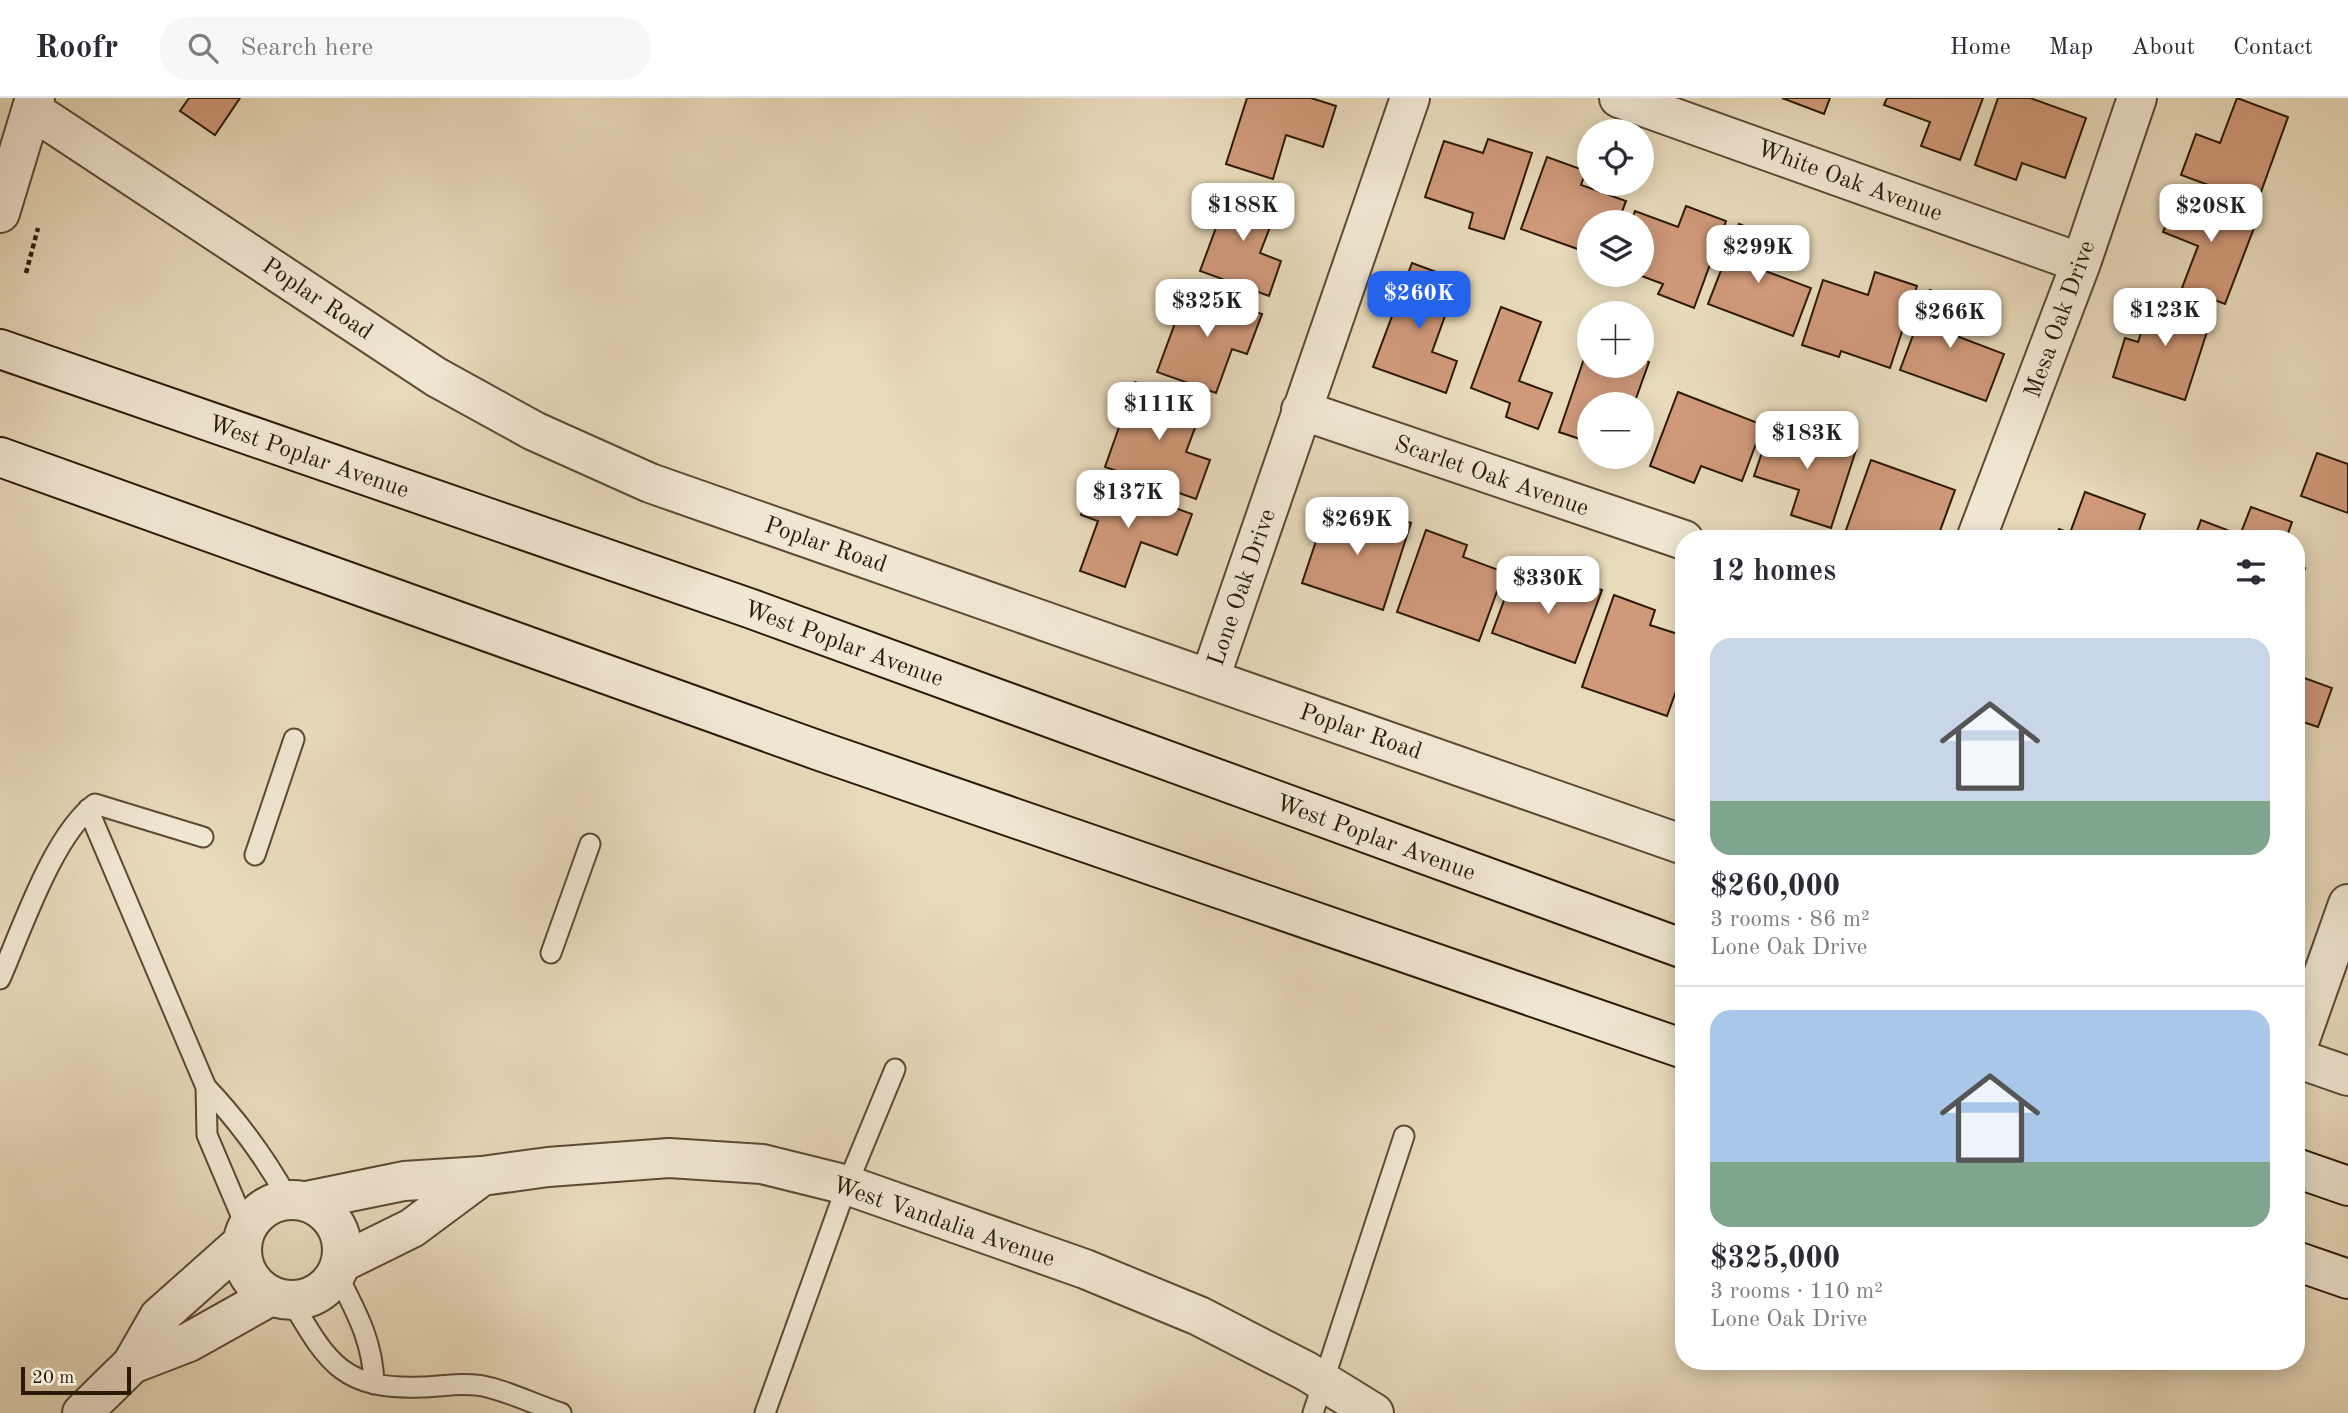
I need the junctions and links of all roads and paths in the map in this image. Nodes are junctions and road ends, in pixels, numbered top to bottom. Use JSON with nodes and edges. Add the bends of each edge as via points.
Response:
{"nodes":[{"id":1,"x":1409,"y":98,"type":"edge"},
{"id":2,"x":1619,"y":98,"type":"edge"},
{"id":3,"x":2137,"y":98,"type":"edge"},
{"id":4,"x":34,"y":104,"type":"edge"},
{"id":5,"x":0,"y":213,"type":"edge"},
{"id":6,"x":2081,"y":263,"type":"junction"},
{"id":7,"x":0,"y":349,"type":"edge"},
{"id":8,"x":1301,"y":410,"type":"junction"},
{"id":9,"x":0,"y":457,"type":"edge"},
{"id":10,"x":1979,"y":530,"type":"edge"},
{"id":11,"x":1675,"y":537,"type":"edge"},
{"id":12,"x":1210,"y":678,"type":"junction"},
{"id":13,"x":294,"y":739,"type":"dead end"},
{"id":14,"x":88,"y":809,"type":"junction"},
{"id":15,"x":203,"y":837,"type":"dead end"},
{"id":16,"x":1675,"y":842,"type":"edge"},
{"id":17,"x":590,"y":844,"type":"dead end"},
{"id":18,"x":255,"y":855,"type":"dead end"},
{"id":19,"x":2348,"y":904,"type":"edge"},
{"id":20,"x":1675,"y":945,"type":"edge"},
{"id":21,"x":551,"y":953,"type":"dead end"},
{"id":22,"x":0,"y":979,"type":"edge"},
{"id":23,"x":2305,"y":1026,"type":"edge"},
{"id":24,"x":1675,"y":1046,"type":"edge"},
{"id":25,"x":2305,"y":1061,"type":"edge"},
{"id":26,"x":895,"y":1069,"type":"dead end"},
{"id":27,"x":2348,"y":1076,"type":"edge"},
{"id":28,"x":206,"y":1087,"type":"junction"},
{"id":29,"x":1404,"y":1136,"type":"dead end"},
{"id":30,"x":2305,"y":1171,"type":"edge"},
{"id":31,"x":482,"y":1176,"type":"junction"},
{"id":32,"x":847,"y":1185,"type":"junction"},
{"id":33,"x":2348,"y":1186,"type":"edge"},
{"id":34,"x":297,"y":1200,"type":"junction"},
{"id":35,"x":243,"y":1236,"type":"junction"},
{"id":36,"x":2305,"y":1264,"type":"edge"},
{"id":37,"x":338,"y":1268,"type":"junction"},
{"id":38,"x":2348,"y":1279,"type":"edge"},
{"id":39,"x":280,"y":1298,"type":"junction"},
{"id":40,"x":132,"y":1364,"type":"junction"},
{"id":41,"x":374,"y":1384,"type":"junction"},
{"id":42,"x":1318,"y":1397,"type":"edge"},
{"id":43,"x":82,"y":1413,"type":"edge"},
{"id":44,"x":561,"y":1413,"type":"edge"},
{"id":45,"x":765,"y":1413,"type":"edge"},
{"id":46,"x":1374,"y":1413,"type":"edge"}],
"edges":[{"from":1,"to":8,"type":"street","name":"Lone Oak Drive"},
{"from":2,"to":6,"type":"street","name":"White Oak Avenue"},
{"from":3,"to":6,"type":"street","name":"Mesa Oak Drive"},
{"from":4,"to":5,"type":"street"},
{"from":4,"to":12,"type":"street","name":"Poplar Road","via":[[436,377],[534,431],[650,483]]},
{"from":6,"to":10,"type":"street","name":"Mesa Oak Drive"},
{"from":7,"to":20,"type":"street","name":"West Poplar Avenue","via":[[749,608]]},
{"from":8,"to":11,"type":"street","name":"Scarlet Oak Avenue"},
{"from":8,"to":12,"type":"street","name":"Lone Oak Drive"},
{"from":9,"to":24,"type":"street","via":[[807,746]]},
{"from":12,"to":16,"type":"street","name":"Poplar Road"},
{"from":13,"to":18,"type":"lane"},
{"from":14,"to":15,"type":"lane","via":[[96,804]]},
{"from":14,"to":22,"type":"lane","via":[[77,818],[55,857]]},
{"from":14,"to":28,"type":"lane"},
{"from":17,"to":21,"type":"lane"},
{"from":19,"to":23,"type":"street"},
{"from":25,"to":27,"type":"street"},
{"from":26,"to":32,"type":"lane"},
{"from":28,"to":34,"type":"lane"},
{"from":28,"to":35,"type":"lane","via":[[207,1135]]},
{"from":29,"to":42,"type":"lane"},
{"from":30,"to":33,"type":"street"},
{"from":31,"to":32,"type":"street","name":"West Vandalia Avenue","via":[[669,1158],[762,1164]]},
{"from":31,"to":34,"type":"street","name":"West Vandalia Avenue","via":[[404,1181]]},
{"from":31,"to":37,"type":"street","name":"West Vandalia Avenue","via":[[412,1228]]},
{"from":32,"to":42,"type":"street","name":"West Vandalia Avenue","via":[[1086,1269],[1199,1316]]},
{"from":32,"to":45,"type":"lane"},
{"from":34,"to":35,"type":"street","via":[[271,1204],[256,1213]]},
{"from":34,"to":37,"type":"street","via":[[321,1209],[334,1221],[343,1249]]},
{"from":35,"to":39,"type":"street","via":[[242,1262],[249,1278]]},
{"from":35,"to":40,"type":"street","via":[[159,1317]]},
{"from":36,"to":38,"type":"street"},
{"from":37,"to":39,"type":"street","via":[[326,1288],[313,1296],[300,1301]]},
{"from":37,"to":41,"type":"lane","via":[[374,1356]]},
{"from":39,"to":40,"type":"street"},
{"from":39,"to":41,"type":"lane","via":[[324,1356],[347,1375]]},
{"from":40,"to":43,"type":"street"},
{"from":41,"to":44,"type":"lane","via":[[476,1385]]},
{"from":42,"to":46,"type":"street","name":"West Vandalia Avenue"}]}
